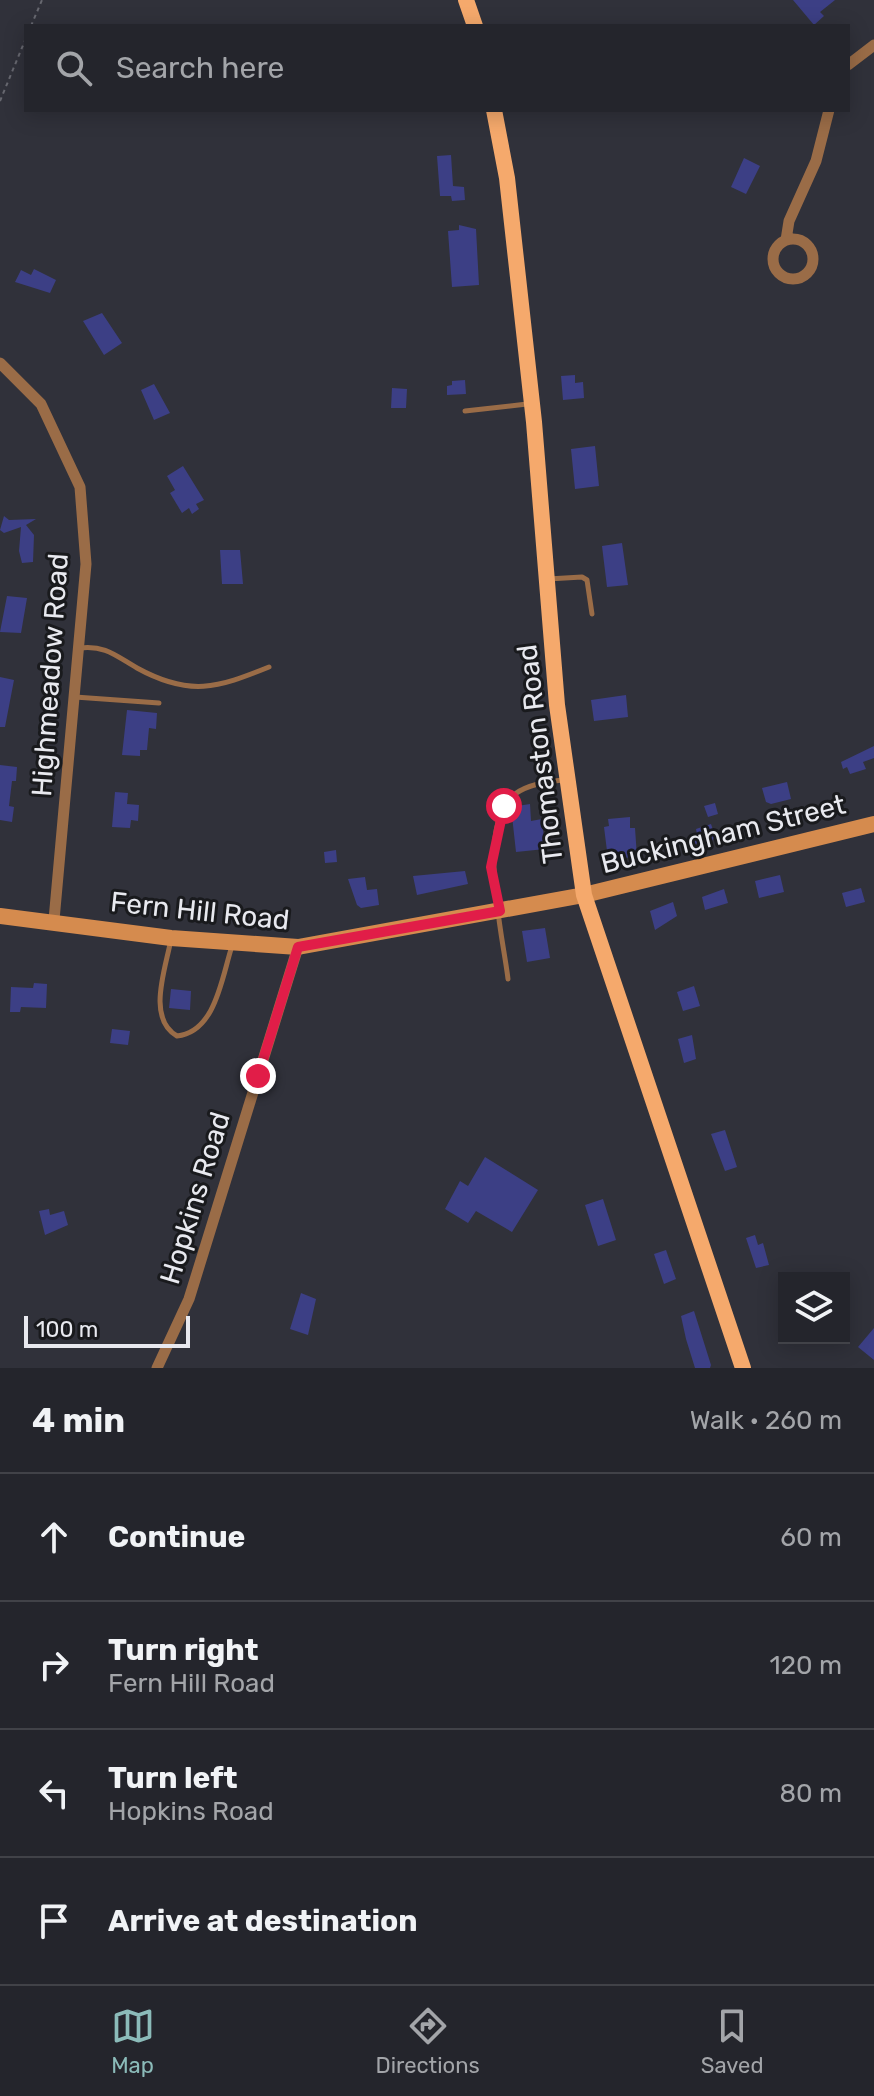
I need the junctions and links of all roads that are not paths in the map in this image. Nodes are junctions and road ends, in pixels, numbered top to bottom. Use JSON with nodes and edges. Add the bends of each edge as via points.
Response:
{"nodes":[{"id":1,"x":466,"y":0,"type":"edge"},
{"id":2,"x":474,"y":24,"type":"edge"},
{"id":3,"x":874,"y":45,"type":"edge"},
{"id":4,"x":850,"y":63,"type":"edge"},
{"id":5,"x":494,"y":112,"type":"edge"},
{"id":6,"x":828,"y":112,"type":"edge"},
{"id":7,"x":786,"y":240,"type":"dead end"},
{"id":8,"x":0,"y":363,"type":"edge"},
{"id":9,"x":532,"y":404,"type":"junction"},
{"id":10,"x":465,"y":411,"type":"dead end"},
{"id":11,"x":547,"y":579,"type":"junction"},
{"id":12,"x":592,"y":614,"type":"dead end"},
{"id":13,"x":79,"y":648,"type":"junction"},
{"id":14,"x":269,"y":667,"type":"dead end"},
{"id":15,"x":74,"y":697,"type":"junction"},
{"id":16,"x":159,"y":703,"type":"dead end"},
{"id":17,"x":568,"y":779,"type":"junction"},
{"id":18,"x":874,"y":824,"type":"edge"},
{"id":19,"x":584,"y":895,"type":"junction"},
{"id":20,"x":500,"y":911,"type":"junction"},
{"id":21,"x":0,"y":916,"type":"edge"},
{"id":22,"x":54,"y":920,"type":"junction"},
{"id":23,"x":171,"y":938,"type":"junction"},
{"id":24,"x":233,"y":943,"type":"junction"},
{"id":25,"x":298,"y":947,"type":"junction"},
{"id":26,"x":508,"y":979,"type":"dead end"},
{"id":27,"x":157,"y":1368,"type":"edge"},
{"id":28,"x":743,"y":1368,"type":"edge"}],
"edges":[{"from":1,"to":2,"type":"main road"},
{"from":3,"to":4,"type":"street"},
{"from":5,"to":9,"type":"main road","name":"Thomaston Road","via":[[507,178]]},
{"from":6,"to":7,"type":"street"},
{"from":8,"to":13,"type":"street","name":"Highmeadow Road","via":[[41,404],[80,487],[86,564]]},
{"from":9,"to":10,"type":"lane"},
{"from":9,"to":11,"type":"main road","name":"Thomaston Road"},
{"from":11,"to":12,"type":"lane","via":[[582,577]]},
{"from":11,"to":17,"type":"main road","name":"Thomaston Road"},
{"from":13,"to":14,"type":"lane","via":[[108,649],[152,675],[193,688],[218,687]]},
{"from":13,"to":15,"type":"street","name":"Highmeadow Road"},
{"from":15,"to":16,"type":"lane"},
{"from":15,"to":22,"type":"street","name":"Highmeadow Road"},
{"from":17,"to":19,"type":"main road","name":"Thomaston Road"},
{"from":17,"to":20,"type":"lane","via":[[516,793],[504,806],[491,867]]},
{"from":18,"to":19,"type":"street","name":"Buckingham Street"},
{"from":19,"to":20,"type":"street","name":"Fern Hill Road"},
{"from":19,"to":28,"type":"main road","name":"Thomaston Road"},
{"from":20,"to":25,"type":"street","name":"Fern Hill Road"},
{"from":20,"to":26,"type":"lane"},
{"from":21,"to":22,"type":"street","name":"Fern Hill Road"},
{"from":22,"to":23,"type":"street","name":"Fern Hill Road"},
{"from":23,"to":24,"type":"street","name":"Fern Hill Road"},
{"from":23,"to":24,"type":"lane","via":[[161,1020],[177,1036],[189,1035],[207,1016]]},
{"from":24,"to":25,"type":"street","name":"Fern Hill Road"},
{"from":25,"to":27,"type":"street","name":"Hopkins Road","via":[[189,1299]]}]}
